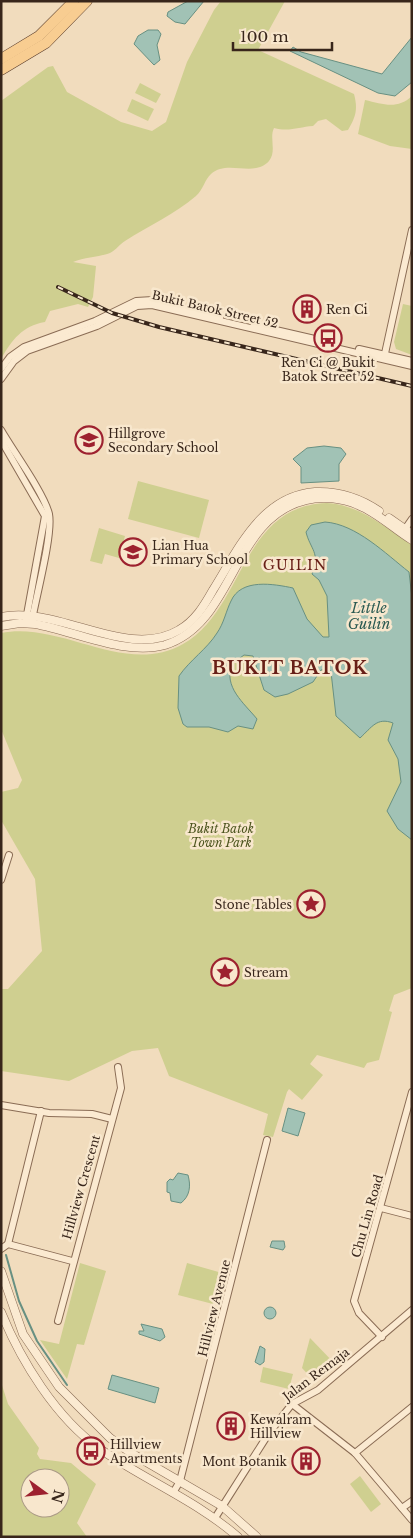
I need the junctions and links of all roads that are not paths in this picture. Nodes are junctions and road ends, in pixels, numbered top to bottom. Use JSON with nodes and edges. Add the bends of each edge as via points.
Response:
{"nodes":[{"id":1,"x":74,"y":1,"type":"edge"},
{"id":2,"x":87,"y":1,"type":"edge"},
{"id":3,"x":1,"y":59,"type":"edge"},
{"id":4,"x":1,"y":70,"type":"edge"},
{"id":5,"x":412,"y":230,"type":"edge"},
{"id":6,"x":384,"y":357,"type":"junction"},
{"id":7,"x":412,"y":360,"type":"edge"},
{"id":8,"x":412,"y":366,"type":"edge"},
{"id":9,"x":1,"y":369,"type":"edge"},
{"id":10,"x":1,"y":379,"type":"edge"},
{"id":11,"x":1,"y":430,"type":"edge"},
{"id":12,"x":1,"y":440,"type":"edge"},
{"id":13,"x":412,"y":519,"type":"edge"},
{"id":14,"x":409,"y":534,"type":"edge"},
{"id":15,"x":1,"y":618,"type":"edge"},
{"id":16,"x":29,"y":620,"type":"junction"},
{"id":17,"x":1,"y":626,"type":"edge"},
{"id":18,"x":9,"y":855,"type":"dead end"},
{"id":19,"x":1,"y":880,"type":"edge"},
{"id":20,"x":118,"y":1066,"type":"dead end"},
{"id":21,"x":412,"y":1092,"type":"edge"},
{"id":22,"x":1,"y":1104,"type":"edge"},
{"id":23,"x":42,"y":1111,"type":"junction"},
{"id":24,"x":112,"y":1119,"type":"junction"},
{"id":25,"x":267,"y":1140,"type":"dead end"},
{"id":26,"x":381,"y":1208,"type":"junction"},
{"id":27,"x":412,"y":1216,"type":"edge"},
{"id":28,"x":8,"y":1244,"type":"junction"},
{"id":29,"x":1,"y":1249,"type":"edge"},
{"id":30,"x":72,"y":1262,"type":"junction"},
{"id":31,"x":1,"y":1271,"type":"edge"},
{"id":32,"x":412,"y":1310,"type":"edge"},
{"id":33,"x":1,"y":1312,"type":"edge"},
{"id":34,"x":58,"y":1320,"type":"dead end"},
{"id":35,"x":382,"y":1337,"type":"junction"},
{"id":36,"x":292,"y":1404,"type":"junction"},
{"id":37,"x":412,"y":1406,"type":"edge"},
{"id":38,"x":356,"y":1453,"type":"junction"},
{"id":39,"x":180,"y":1481,"type":"junction"},
{"id":40,"x":173,"y":1493,"type":"junction"},
{"id":41,"x":412,"y":1501,"type":"edge"},
{"id":42,"x":222,"y":1506,"type":"junction"},
{"id":43,"x":402,"y":1508,"type":"junction"},
{"id":44,"x":215,"y":1518,"type":"junction"},
{"id":45,"x":412,"y":1520,"type":"edge"},
{"id":46,"x":238,"y":1537,"type":"edge"},
{"id":47,"x":257,"y":1537,"type":"edge"}],
"edges":[{"from":1,"to":3,"type":"main road","via":[[39,36]]},
{"from":2,"to":4,"type":"main road","via":[[46,43]]},
{"from":5,"to":6,"type":"street"},
{"from":6,"to":7,"type":"street","name":"Bukit Batok Street 52"},
{"from":6,"to":8,"type":"street","name":"Bukit Batok Street 52"},
{"from":6,"to":9,"type":"street","name":"Bukit Batok Street 52","via":[[143,300],[63,334],[24,346]]},
{"from":6,"to":10,"type":"street","name":"Bukit Batok Street 52","via":[[143,305],[97,326],[27,351],[14,361]]},
{"from":11,"to":16,"type":"street","via":[[50,516]]},
{"from":12,"to":16,"type":"street","via":[[45,516]]},
{"from":13,"to":14,"type":"street"},
{"from":14,"to":16,"type":"street","via":[[358,505],[334,498],[308,499],[284,509],[262,526],[207,613],[177,640],[151,648],[130,647]]},
{"from":15,"to":16,"type":"street"},
{"from":16,"to":17,"type":"street"},
{"from":18,"to":19,"type":"street"},
{"from":20,"to":24,"type":"street","name":"Hillview Crescent","via":[[121,1088]]},
{"from":21,"to":26,"type":"street","name":"Chu Lin Road"},
{"from":22,"to":23,"type":"street"},
{"from":23,"to":24,"type":"street","via":[[82,1113]]},
{"from":23,"to":28,"type":"street"},
{"from":24,"to":30,"type":"street","name":"Hillview Crescent"},
{"from":25,"to":39,"type":"street","name":"Hillview Avenue"},
{"from":26,"to":27,"type":"street"},
{"from":26,"to":35,"type":"street","name":"Chu Lin Road","via":[[354,1301],[359,1313]]},
{"from":28,"to":29,"type":"street"},
{"from":28,"to":30,"type":"street"},
{"from":30,"to":34,"type":"street","name":"Hillview Crescent"},
{"from":31,"to":39,"type":"street","via":[[23,1334],[59,1387],[110,1438]]},
{"from":32,"to":35,"type":"street","name":"Jalan Remaja"},
{"from":33,"to":40,"type":"street","via":[[10,1335],[41,1386],[84,1437]]},
{"from":35,"to":36,"type":"street","name":"Jalan Remaja","via":[[318,1390]]},
{"from":36,"to":38,"type":"street"},
{"from":36,"to":42,"type":"street","name":"Jalan Remaja","via":[[269,1432]]},
{"from":37,"to":38,"type":"street"},
{"from":38,"to":43,"type":"street"},
{"from":39,"to":40,"type":"street","name":"Hillview Avenue"},
{"from":39,"to":42,"type":"street"},
{"from":40,"to":44,"type":"street"},
{"from":41,"to":43,"type":"street"},
{"from":42,"to":44,"type":"street","name":"Jalan Remaja"},
{"from":42,"to":47,"type":"street"},
{"from":43,"to":45,"type":"street"},
{"from":44,"to":46,"type":"street"}]}
